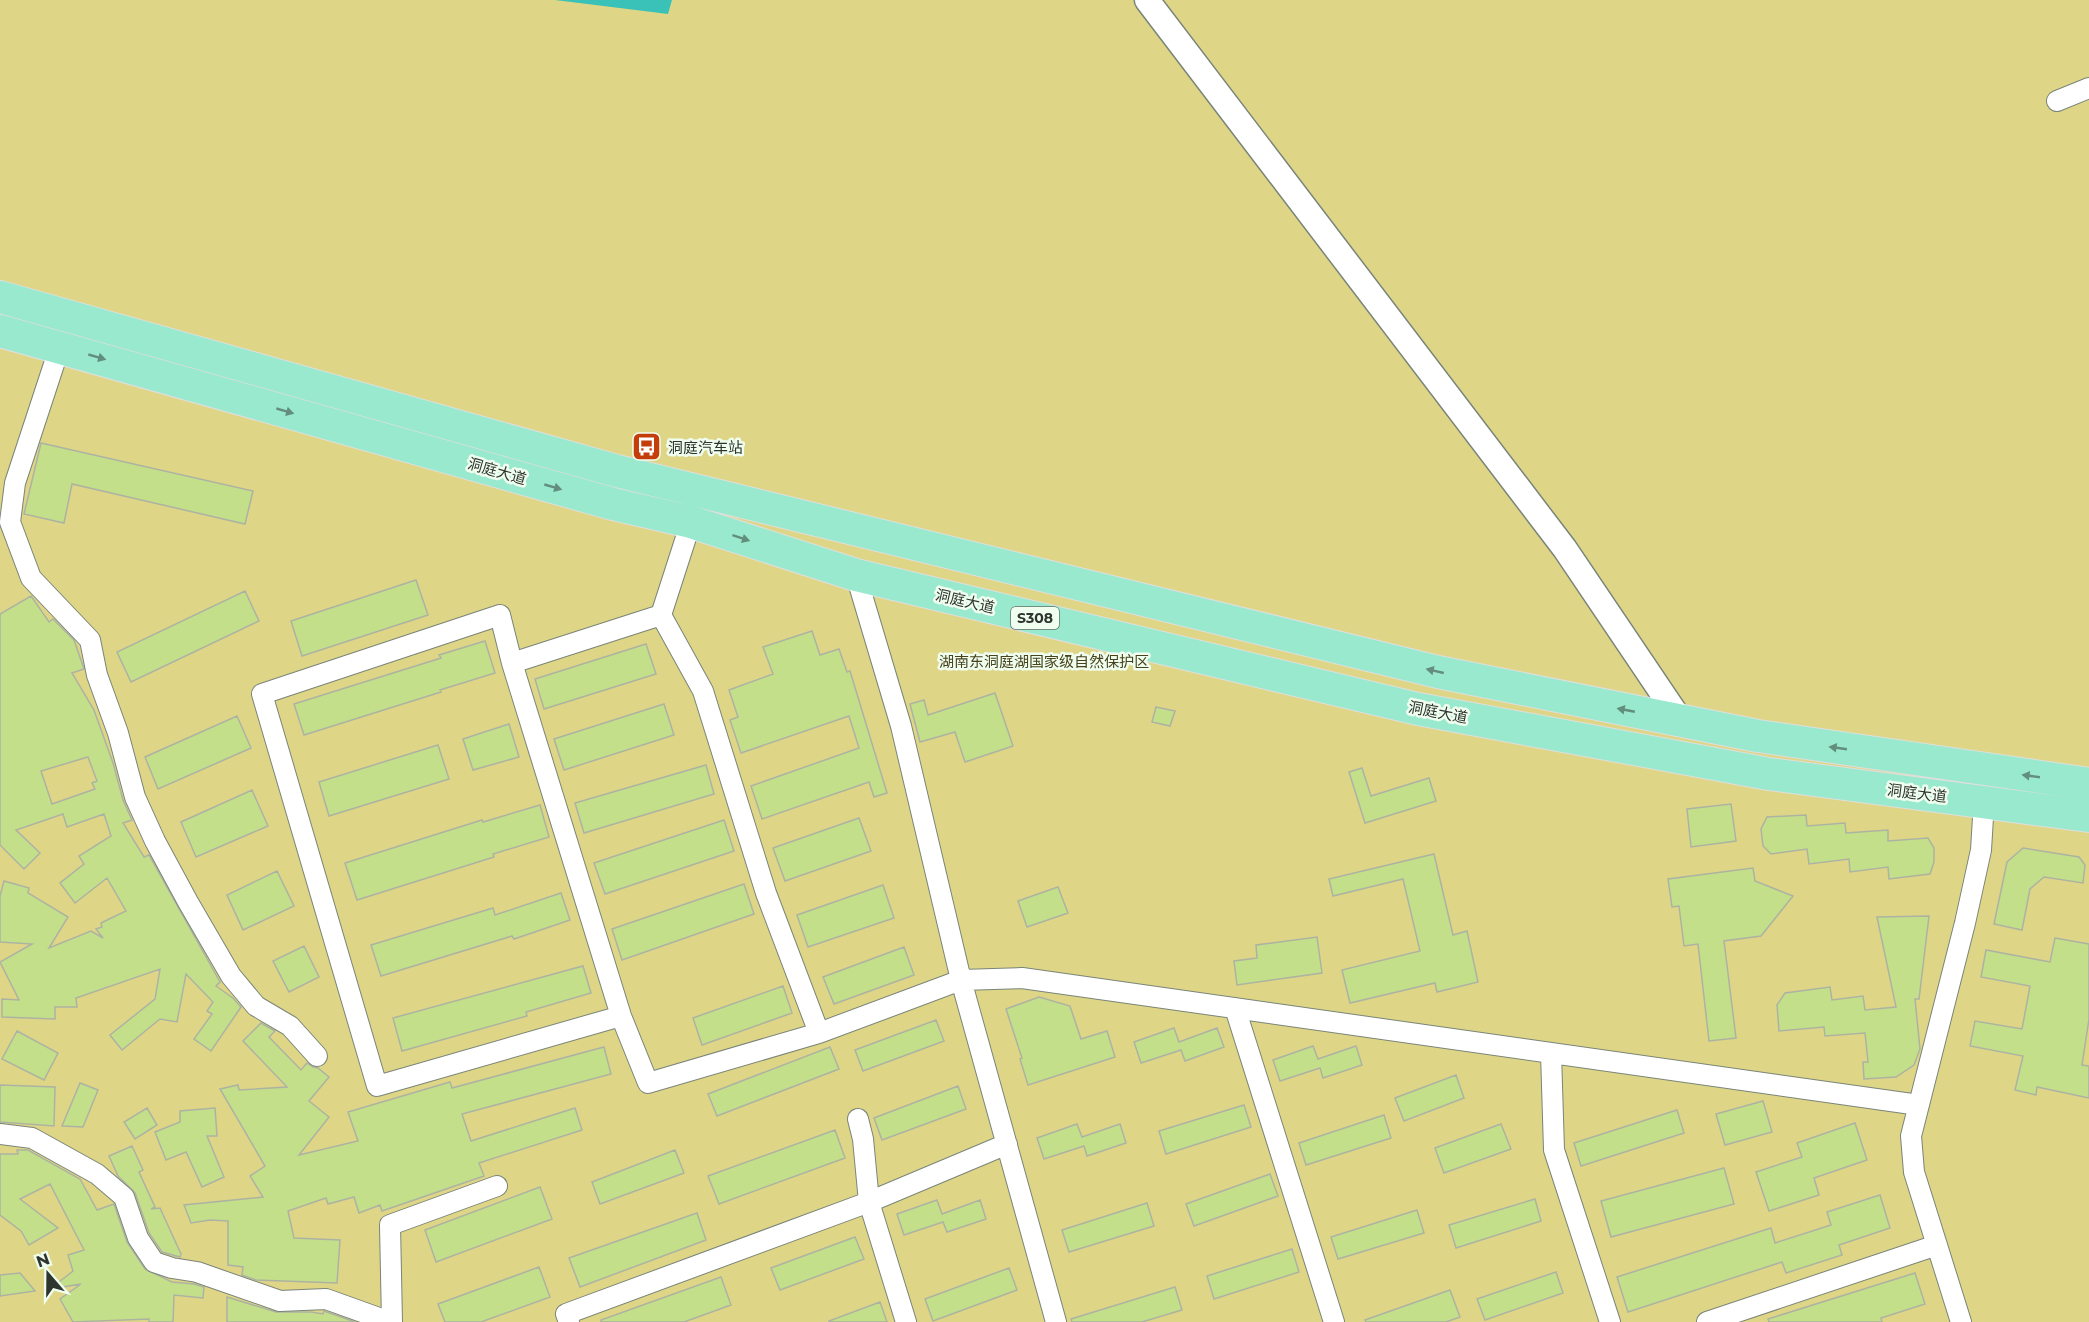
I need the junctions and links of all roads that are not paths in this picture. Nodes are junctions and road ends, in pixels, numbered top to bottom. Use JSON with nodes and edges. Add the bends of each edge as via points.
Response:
{"nodes":[{"id":1,"x":1147,"y":0,"type":"edge"},
{"id":2,"x":2089,"y":87,"type":"edge"},
{"id":3,"x":2057,"y":102,"type":"dead end"},
{"id":4,"x":0,"y":297,"type":"edge"},
{"id":5,"x":0,"y":331,"type":"edge"},
{"id":6,"x":60,"y":346,"type":"junction"},
{"id":7,"x":691,"y":522,"type":"junction"},
{"id":8,"x":856,"y":575,"type":"junction"},
{"id":9,"x":661,"y":615,"type":"junction"},
{"id":10,"x":512,"y":663,"type":"junction"},
{"id":11,"x":1681,"y":721,"type":"junction"},
{"id":12,"x":2089,"y":784,"type":"edge"},
{"id":13,"x":1984,"y":801,"type":"junction"},
{"id":14,"x":2089,"y":816,"type":"edge"},
{"id":15,"x":961,"y":980,"type":"junction"},
{"id":16,"x":1235,"y":1008,"type":"junction"},
{"id":17,"x":621,"y":1017,"type":"junction"},
{"id":18,"x":819,"y":1033,"type":"junction"},
{"id":19,"x":1551,"y":1053,"type":"junction"},
{"id":20,"x":317,"y":1056,"type":"dead end"},
{"id":21,"x":1919,"y":1105,"type":"junction"},
{"id":22,"x":858,"y":1119,"type":"dead end"},
{"id":23,"x":0,"y":1134,"type":"edge"},
{"id":24,"x":1007,"y":1144,"type":"junction"},
{"id":25,"x":497,"y":1186,"type":"dead end"},
{"id":26,"x":869,"y":1202,"type":"junction"},
{"id":27,"x":1937,"y":1245,"type":"junction"},
{"id":28,"x":391,"y":1322,"type":"edge"},
{"id":29,"x":569,"y":1322,"type":"edge"},
{"id":30,"x":906,"y":1322,"type":"edge"},
{"id":31,"x":1056,"y":1322,"type":"edge"},
{"id":32,"x":1334,"y":1322,"type":"edge"},
{"id":33,"x":1610,"y":1322,"type":"edge"},
{"id":34,"x":1707,"y":1322,"type":"edge"},
{"id":35,"x":1961,"y":1322,"type":"edge"}],
"edges":[{"from":1,"to":11,"type":"street","via":[[1565,549]]},
{"from":2,"to":3,"type":"street"},
{"from":11,"to":4,"type":"main road","one_way":true,"via":[[1438,672],[617,471]]},
{"from":5,"to":6,"type":"main road","name":"洞庭大道","number":"S308"},
{"from":6,"to":7,"type":"main road","name":"洞庭大道","number":"S308","one_way":true,"via":[[602,501]]},
{"from":6,"to":20,"type":"street","via":[[15,483],[10,522],[20,550],[31,578],[90,640],[135,797],[160,851],[231,976],[256,1006],[290,1026]]},
{"from":7,"to":8,"type":"main road","name":"洞庭大道","number":"S308","one_way":true},
{"from":7,"to":9,"type":"street"},
{"from":8,"to":13,"type":"main road","name":"洞庭大道","number":"S308","via":[[1418,709],[1769,774]]},
{"from":8,"to":15,"type":"street","via":[[901,726]]},
{"from":9,"to":10,"type":"street"},
{"from":9,"to":18,"type":"street","via":[[703,691],[765,893]]},
{"from":10,"to":17,"type":"street"},
{"from":10,"to":17,"type":"street","via":[[500,615],[262,694],[377,1086]]},
{"from":12,"to":11,"type":"main road","one_way":true,"via":[[1758,736]]},
{"from":13,"to":14,"type":"main road","name":"洞庭大道","number":"S308"},
{"from":13,"to":21,"type":"street","via":[[1981,850]]},
{"from":15,"to":16,"type":"street","via":[[1022,978]]},
{"from":15,"to":18,"type":"street"},
{"from":15,"to":24,"type":"street"},
{"from":16,"to":19,"type":"street"},
{"from":16,"to":32,"type":"street"},
{"from":17,"to":18,"type":"street","via":[[648,1083]]},
{"from":19,"to":21,"type":"street"},
{"from":19,"to":33,"type":"street","via":[[1554,1150]]},
{"from":21,"to":27,"type":"street","via":[[1911,1136],[1914,1172]]},
{"from":22,"to":26,"type":"street"},
{"from":23,"to":28,"type":"street","via":[[32,1138],[97,1174],[124,1197],[138,1238],[154,1262],[215,1277],[280,1300],[326,1299]]},
{"from":24,"to":26,"type":"street"},
{"from":24,"to":31,"type":"street"},
{"from":25,"to":28,"type":"street","via":[[390,1224]]},
{"from":26,"to":29,"type":"street","via":[[566,1314]]},
{"from":26,"to":30,"type":"street"},
{"from":27,"to":34,"type":"street"},
{"from":27,"to":35,"type":"street"}]}
